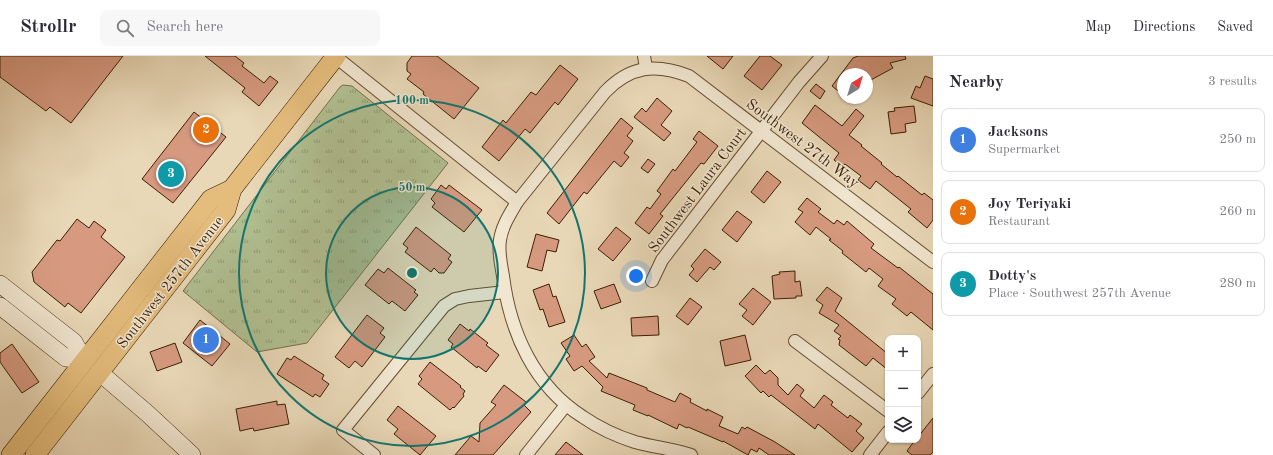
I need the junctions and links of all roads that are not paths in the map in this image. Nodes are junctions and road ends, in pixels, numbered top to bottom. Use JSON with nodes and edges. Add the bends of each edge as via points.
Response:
{"nodes":[{"id":1,"x":336,"y":56,"type":"edge"},
{"id":2,"x":822,"y":56,"type":"edge"},
{"id":3,"x":645,"y":62,"type":"edge"},
{"id":4,"x":762,"y":132,"type":"junction"},
{"id":5,"x":232,"y":189,"type":"junction"},
{"id":6,"x":517,"y":202,"type":"junction"},
{"id":7,"x":933,"y":262,"type":"edge"},
{"id":8,"x":652,"y":281,"type":"dead end"},
{"id":9,"x":0,"y":284,"type":"edge"},
{"id":10,"x":505,"y":292,"type":"junction"},
{"id":11,"x":0,"y":306,"type":"edge"},
{"id":12,"x":795,"y":341,"type":"dead end"},
{"id":13,"x":84,"y":360,"type":"junction"},
{"id":14,"x":99,"y":372,"type":"junction"},
{"id":15,"x":933,"y":374,"type":"edge"},
{"id":16,"x":921,"y":389,"type":"edge"},
{"id":17,"x":566,"y":405,"type":"junction"},
{"id":18,"x":885,"y":409,"type":"edge"},
{"id":19,"x":885,"y":436,"type":"edge"},
{"id":20,"x":11,"y":455,"type":"edge"},
{"id":21,"x":35,"y":455,"type":"edge"},
{"id":22,"x":192,"y":455,"type":"edge"},
{"id":23,"x":374,"y":455,"type":"edge"},
{"id":24,"x":526,"y":455,"type":"edge"},
{"id":25,"x":691,"y":455,"type":"edge"},
{"id":26,"x":870,"y":455,"type":"edge"}],
"edges":[{"from":1,"to":5,"type":"main road","name":"Southwest 257th Avenue"},
{"from":1,"to":6,"type":"street"},
{"from":2,"to":4,"type":"street","name":"Southwest Laura Court"},
{"from":3,"to":4,"type":"street","name":"Southwest 27th Way","via":[[689,76]]},
{"from":3,"to":6,"type":"street","via":[[605,92]]},
{"from":4,"to":7,"type":"street","name":"Southwest 27th Way"},
{"from":4,"to":8,"type":"street","name":"Southwest Laura Court","via":[[662,260]]},
{"from":5,"to":13,"type":"main road","name":"Southwest 257th Avenue","via":[[211,199]]},
{"from":5,"to":14,"type":"main road","name":"Southwest 257th Avenue","via":[[226,210]]},
{"from":6,"to":10,"type":"street","via":[[503,226],[500,239],[499,252]]},
{"from":9,"to":13,"type":"main road","via":[[74,342]]},
{"from":10,"to":17,"type":"street","via":[[518,339],[527,356],[540,377]]},
{"from":10,"to":23,"type":"street","via":[[469,296],[456,299],[444,306],[343,430]]},
{"from":11,"to":13,"type":"main road","via":[[66,358]]},
{"from":12,"to":18,"type":"street"},
{"from":13,"to":14,"type":"main road"},
{"from":13,"to":20,"type":"main road","name":"Southwest 257th Avenue"},
{"from":14,"to":21,"type":"main road","name":"Southwest 257th Avenue"},
{"from":14,"to":22,"type":"main road"},
{"from":15,"to":16,"type":"street"},
{"from":17,"to":24,"type":"street"},
{"from":17,"to":25,"type":"street","via":[[582,417],[618,436]]},
{"from":19,"to":26,"type":"street"}]}
